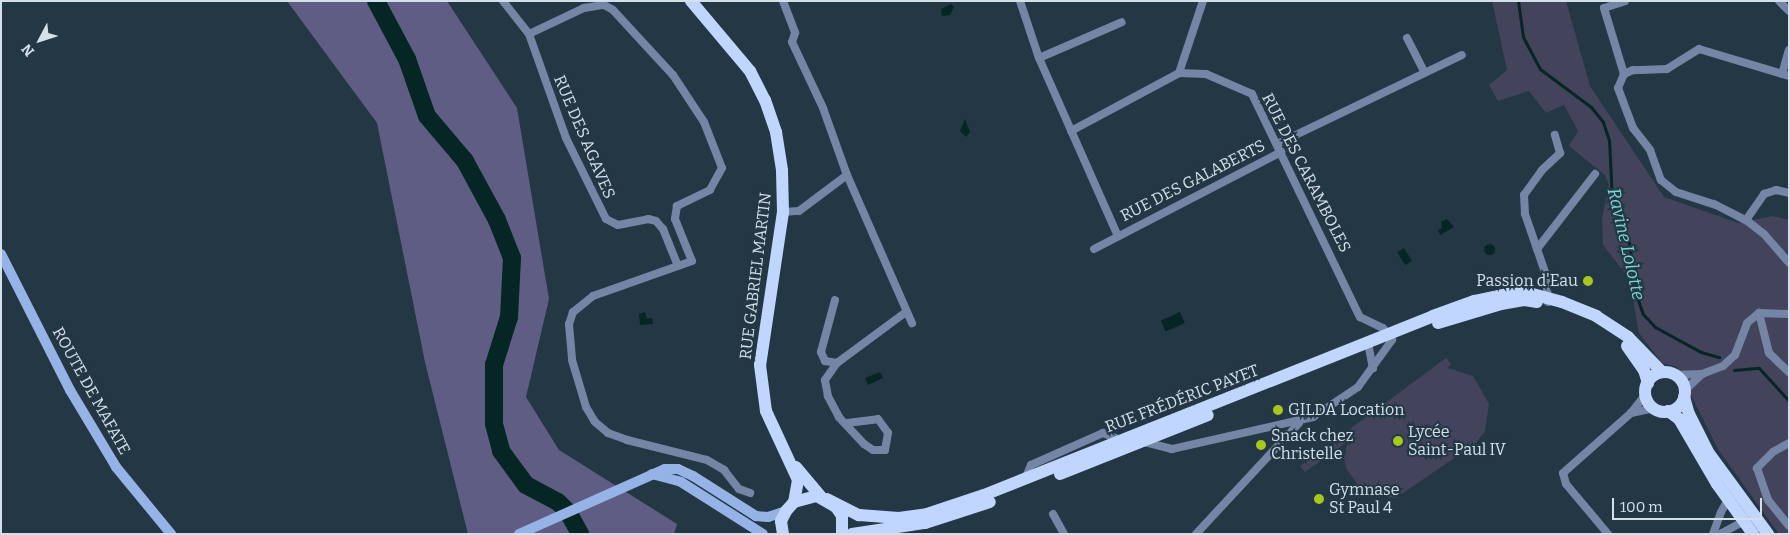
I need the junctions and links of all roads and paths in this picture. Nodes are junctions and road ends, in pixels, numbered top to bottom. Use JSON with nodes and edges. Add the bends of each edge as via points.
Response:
{"nodes":[{"id":1,"x":502,"y":1,"type":"edge"},
{"id":2,"x":692,"y":1,"type":"edge"},
{"id":3,"x":784,"y":1,"type":"edge"},
{"id":4,"x":1020,"y":1,"type":"edge"},
{"id":5,"x":1203,"y":1,"type":"edge"},
{"id":6,"x":1625,"y":1,"type":"edge"},
{"id":7,"x":1779,"y":1,"type":"edge"},
{"id":8,"x":1789,"y":11,"type":"edge"},
{"id":9,"x":1122,"y":22,"type":"dead end"},
{"id":10,"x":529,"y":34,"type":"junction"},
{"id":11,"x":1407,"y":38,"type":"dead end"},
{"id":12,"x":1789,"y":50,"type":"edge"},
{"id":13,"x":1462,"y":55,"type":"dead end"},
{"id":14,"x":1039,"y":58,"type":"junction"},
{"id":15,"x":1425,"y":73,"type":"junction"},
{"id":16,"x":1179,"y":74,"type":"junction"},
{"id":17,"x":1624,"y":74,"type":"junction"},
{"id":18,"x":1786,"y":75,"type":"edge"},
{"id":19,"x":1071,"y":131,"type":"junction"},
{"id":20,"x":1555,"y":135,"type":"dead end"},
{"id":21,"x":1277,"y":144,"type":"junction"},
{"id":22,"x":1281,"y":152,"type":"junction"},
{"id":23,"x":1595,"y":174,"type":"dead end"},
{"id":24,"x":848,"y":175,"type":"junction"},
{"id":25,"x":1789,"y":193,"type":"edge"},
{"id":26,"x":783,"y":212,"type":"junction"},
{"id":27,"x":1746,"y":220,"type":"junction"},
{"id":28,"x":1118,"y":236,"type":"junction"},
{"id":29,"x":1094,"y":249,"type":"dead end"},
{"id":30,"x":1537,"y":249,"type":"junction"},
{"id":31,"x":1,"y":254,"type":"edge"},
{"id":32,"x":1789,"y":263,"type":"edge"},
{"id":33,"x":678,"y":266,"type":"junction"},
{"id":34,"x":835,"y":300,"type":"dead end"},
{"id":35,"x":1548,"y":301,"type":"junction"},
{"id":36,"x":906,"y":312,"type":"junction"},
{"id":37,"x":1759,"y":313,"type":"junction"},
{"id":38,"x":1789,"y":314,"type":"edge"},
{"id":39,"x":912,"y":323,"type":"dead end"},
{"id":40,"x":1391,"y":337,"type":"junction"},
{"id":41,"x":1370,"y":346,"type":"junction"},
{"id":42,"x":837,"y":363,"type":"junction"},
{"id":43,"x":1373,"y":371,"type":"junction"},
{"id":44,"x":1662,"y":372,"type":"junction"},
{"id":45,"x":1789,"y":372,"type":"edge"},
{"id":46,"x":1702,"y":374,"type":"junction"},
{"id":47,"x":1675,"y":375,"type":"junction"},
{"id":48,"x":1647,"y":388,"type":"junction"},
{"id":49,"x":1685,"y":393,"type":"junction"},
{"id":50,"x":1654,"y":408,"type":"junction"},
{"id":51,"x":1668,"y":411,"type":"junction"},
{"id":52,"x":1631,"y":413,"type":"junction"},
{"id":53,"x":847,"y":423,"type":"junction"},
{"id":54,"x":1299,"y":423,"type":"junction"},
{"id":55,"x":1140,"y":438,"type":"junction"},
{"id":56,"x":1789,"y":444,"type":"edge"},
{"id":57,"x":788,"y":457,"type":"junction"},
{"id":58,"x":649,"y":474,"type":"junction"},
{"id":59,"x":739,"y":489,"type":"junction"},
{"id":60,"x":750,"y":493,"type":"dead end"},
{"id":61,"x":824,"y":498,"type":"junction"},
{"id":62,"x":1728,"y":500,"type":"junction"},
{"id":63,"x":1744,"y":503,"type":"junction"},
{"id":64,"x":736,"y":504,"type":"junction"},
{"id":65,"x":790,"y":507,"type":"junction"},
{"id":66,"x":1053,"y":514,"type":"dead end"},
{"id":67,"x":1743,"y":522,"type":"junction"},
{"id":68,"x":925,"y":523,"type":"junction"},
{"id":69,"x":745,"y":524,"type":"junction"},
{"id":70,"x":1789,"y":526,"type":"edge"},
{"id":71,"x":902,"y":533,"type":"edge"},
{"id":72,"x":1606,"y":533,"type":"edge"},
{"id":73,"x":170,"y":534,"type":"edge"},
{"id":74,"x":519,"y":534,"type":"edge"},
{"id":75,"x":763,"y":534,"type":"edge"},
{"id":76,"x":783,"y":534,"type":"edge"},
{"id":77,"x":842,"y":534,"type":"edge"},
{"id":78,"x":852,"y":534,"type":"edge"},
{"id":79,"x":1064,"y":534,"type":"edge"},
{"id":80,"x":1196,"y":534,"type":"edge"},
{"id":81,"x":1713,"y":534,"type":"edge"},
{"id":82,"x":1720,"y":534,"type":"edge"},
{"id":83,"x":1753,"y":534,"type":"edge"},
{"id":84,"x":1768,"y":534,"type":"edge"}],
"edges":[{"from":1,"to":10,"type":"street","name":"RUE DES AGAVES"},
{"from":2,"to":26,"type":"main road","name":"RUE GABRIEL MARTIN","via":[[750,71],[765,100],[776,132],[782,171]]},
{"from":3,"to":24,"type":"street","via":[[795,33],[792,42],[823,108]]},
{"from":4,"to":14,"type":"street"},
{"from":5,"to":16,"type":"street"},
{"from":6,"to":17,"type":"street","via":[[1604,8]]},
{"from":7,"to":8,"type":"street"},
{"from":9,"to":14,"type":"street"},
{"from":10,"to":33,"type":"street","name":"RUE DES AGAVES","via":[[566,138],[606,220],[618,225],[656,221],[664,229]]},
{"from":10,"to":33,"type":"street","via":[[584,8],[604,5],[613,10],[688,93],[722,168],[710,190],[677,206],[674,219],[692,261]]},
{"from":11,"to":15,"type":"street"},
{"from":12,"to":18,"type":"street"},
{"from":13,"to":15,"type":"street"},
{"from":14,"to":19,"type":"street"},
{"from":15,"to":21,"type":"street"},
{"from":16,"to":19,"type":"street","name":"RUE DES CARAMBOLES"},
{"from":16,"to":21,"type":"street","name":"RUE DES CARAMBOLES","via":[[1206,74],[1252,94]]},
{"from":17,"to":18,"type":"street","via":[[1633,70],[1667,69],[1699,50]]},
{"from":17,"to":27,"type":"street","via":[[1619,79],[1619,96],[1633,128],[1650,150],[1661,180],[1676,192],[1714,204]]},
{"from":19,"to":28,"type":"street","name":"RUE DES GALABERTS"},
{"from":20,"to":30,"type":"street","via":[[1560,152],[1524,195],[1525,214]]},
{"from":21,"to":22,"type":"street","name":"RUE DES CARAMBOLES"},
{"from":22,"to":28,"type":"street","name":"RUE DES GALABERTS"},
{"from":22,"to":40,"type":"street","name":"RUE DES CARAMBOLES","via":[[1360,317]]},
{"from":23,"to":30,"type":"street"},
{"from":24,"to":26,"type":"street","via":[[804,209]]},
{"from":24,"to":36,"type":"street"},
{"from":25,"to":27,"type":"street","via":[[1776,190],[1764,194]]},
{"from":26,"to":57,"type":"main road","name":"RUE GABRIEL MARTIN","via":[[760,364],[766,411]]},
{"from":27,"to":32,"type":"street","via":[[1764,234]]},
{"from":28,"to":29,"type":"street","name":"RUE DES GALABERTS"},
{"from":30,"to":35,"type":"street","via":[[1546,275]]},
{"from":31,"to":73,"type":"main road","name":"ROUTE DE MAFATE","via":[[70,390],[116,467]]},
{"from":33,"to":59,"type":"street","via":[[608,290],[580,304],[569,324],[572,360],[591,417],[608,433],[707,460],[724,470]]},
{"from":34,"to":42,"type":"street","via":[[821,352],[825,361]]},
{"from":35,"to":40,"type":"main road","name":"RUE FRÉDÉRIC PAYET","via":[[1524,300],[1501,304]]},
{"from":35,"to":44,"type":"main road","via":[[1580,308],[1613,327]]},
{"from":35,"to":48,"type":"main road","via":[[1608,329],[1624,342],[1644,370]]},
{"from":36,"to":39,"type":"street"},
{"from":36,"to":42,"type":"street"},
{"from":37,"to":38,"type":"street"},
{"from":37,"to":45,"type":"street","via":[[1770,353]]},
{"from":37,"to":46,"type":"street","via":[[1747,323],[1735,355],[1723,366]]},
{"from":40,"to":41,"type":"main road","name":"RUE FRÉDÉRIC PAYET"},
{"from":40,"to":43,"type":"street"},
{"from":41,"to":43,"type":"street"},
{"from":41,"to":55,"type":"main road","name":"RUE FRÉDÉRIC PAYET"},
{"from":42,"to":53,"type":"street","via":[[825,386],[832,408]]},
{"from":43,"to":54,"type":"street","via":[[1337,404]]},
{"from":44,"to":47,"type":"main road"},
{"from":44,"to":48,"type":"main road"},
{"from":46,"to":47,"type":"street"},
{"from":46,"to":49,"type":"street"},
{"from":47,"to":49,"type":"main road"},
{"from":48,"to":50,"type":"main road"},
{"from":48,"to":52,"type":"street"},
{"from":49,"to":51,"type":"main road","via":[[1678,407]]},
{"from":49,"to":63,"type":"main road","via":[[1698,436]]},
{"from":50,"to":51,"type":"main road"},
{"from":50,"to":52,"type":"street"},
{"from":51,"to":62,"type":"main road","via":[[1679,419]]},
{"from":52,"to":72,"type":"street","via":[[1563,474],[1566,484]]},
{"from":53,"to":53,"type":"street","via":[[864,444],[873,450],[885,450],[888,432],[878,419]]},
{"from":54,"to":55,"type":"street","via":[[1172,449]]},
{"from":54,"to":80,"type":"street"},
{"from":55,"to":61,"type":"main road","name":"RUE FRÉDÉRIC PAYET","via":[[1120,440],[949,508],[899,518],[859,515]]},
{"from":55,"to":68,"type":"main road","name":"RUE FRÉDÉRIC PAYET","via":[[970,510]]},
{"from":56,"to":70,"type":"street","via":[[1773,452],[1757,468],[1768,500]]},
{"from":57,"to":61,"type":"main road","name":"RUE GABRIEL MARTIN"},
{"from":57,"to":65,"type":"main road","name":"RUE GABRIEL MARTIN","via":[[798,480]]},
{"from":58,"to":64,"type":"main road","via":[[665,469],[678,470]]},
{"from":58,"to":69,"type":"main road","via":[[682,482]]},
{"from":58,"to":74,"type":"main road"},
{"from":59,"to":60,"type":"street"},
{"from":59,"to":64,"type":"street"},
{"from":61,"to":65,"type":"main road","via":[[805,497]]},
{"from":61,"to":77,"type":"main road","name":"RUE GABRIEL MARTIN","via":[[842,516]]},
{"from":62,"to":63,"type":"street"},
{"from":62,"to":67,"type":"main road"},
{"from":62,"to":81,"type":"street"},
{"from":63,"to":67,"type":"street"},
{"from":63,"to":84,"type":"main road"},
{"from":64,"to":65,"type":"main road","via":[[762,518]]},
{"from":64,"to":69,"type":"street"},
{"from":65,"to":76,"type":"main road","name":"RUE GABRIEL MARTIN","via":[[782,521]]},
{"from":66,"to":79,"type":"street"},
{"from":67,"to":82,"type":"street"},
{"from":67,"to":83,"type":"main road"},
{"from":68,"to":71,"type":"street"},
{"from":68,"to":78,"type":"main road","name":"RUE FRÉDÉRIC PAYET"},
{"from":69,"to":75,"type":"main road"}]}
